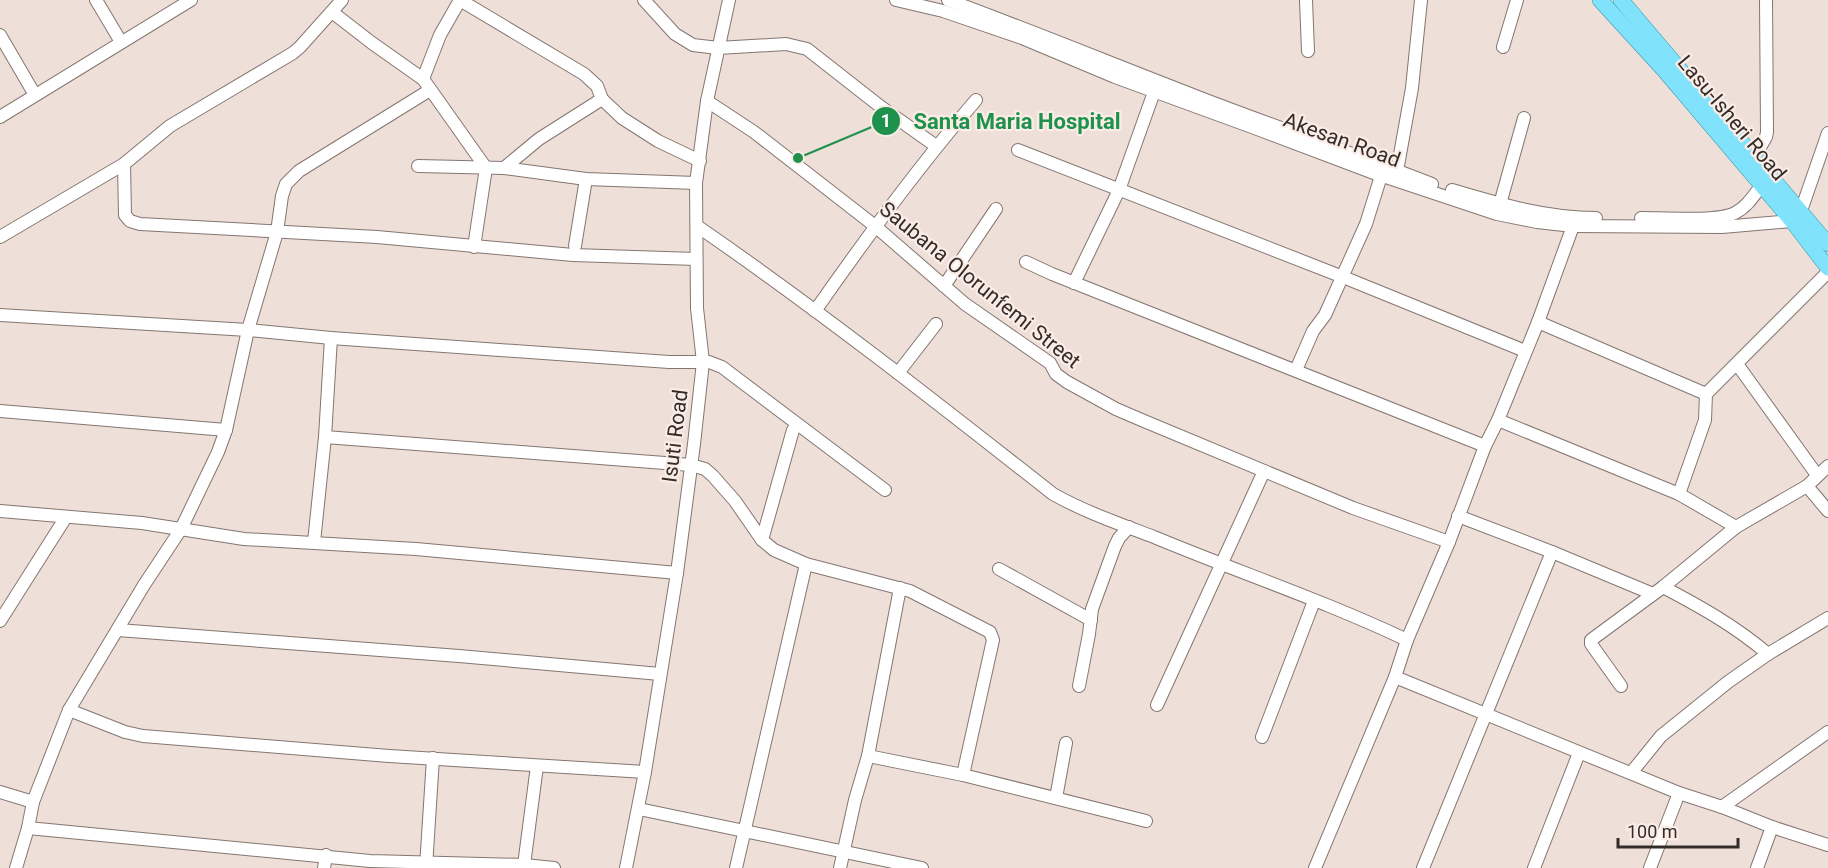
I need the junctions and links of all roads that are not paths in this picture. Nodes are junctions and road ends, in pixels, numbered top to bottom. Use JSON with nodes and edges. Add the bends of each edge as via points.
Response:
{"nodes":[{"id":1,"x":96,"y":0,"type":"edge"},
{"id":2,"x":191,"y":0,"type":"edge"},
{"id":3,"x":342,"y":0,"type":"edge"},
{"id":4,"x":460,"y":0,"type":"edge"},
{"id":5,"x":644,"y":0,"type":"edge"},
{"id":6,"x":896,"y":0,"type":"edge"},
{"id":7,"x":948,"y":0,"type":"edge"},
{"id":8,"x":1306,"y":0,"type":"edge"},
{"id":9,"x":1421,"y":0,"type":"edge"},
{"id":10,"x":1517,"y":0,"type":"edge"},
{"id":11,"x":1600,"y":0,"type":"edge"},
{"id":12,"x":1621,"y":0,"type":"edge"},
{"id":13,"x":1766,"y":0,"type":"edge"},
{"id":14,"x":728,"y":2,"type":"edge"},
{"id":15,"x":332,"y":12,"type":"junction"},
{"id":16,"x":0,"y":35,"type":"edge"},
{"id":17,"x":121,"y":42,"type":"junction"},
{"id":18,"x":1503,"y":47,"type":"dead end"},
{"id":19,"x":718,"y":48,"type":"junction"},
{"id":20,"x":1308,"y":51,"type":"dead end"},
{"id":21,"x":426,"y":84,"type":"junction"},
{"id":22,"x":1154,"y":92,"type":"junction"},
{"id":23,"x":35,"y":95,"type":"junction"},
{"id":24,"x":602,"y":99,"type":"junction"},
{"id":25,"x":976,"y":100,"type":"dead end"},
{"id":26,"x":707,"y":101,"type":"junction"},
{"id":27,"x":0,"y":117,"type":"edge"},
{"id":28,"x":1524,"y":118,"type":"dead end"},
{"id":29,"x":1828,"y":133,"type":"edge"},
{"id":30,"x":936,"y":146,"type":"junction"},
{"id":31,"x":1018,"y":150,"type":"dead end"},
{"id":32,"x":1755,"y":156,"type":"junction"},
{"id":33,"x":700,"y":161,"type":"junction"},
{"id":34,"x":124,"y":164,"type":"junction"},
{"id":35,"x":418,"y":166,"type":"dead end"},
{"id":36,"x":486,"y":168,"type":"junction"},
{"id":37,"x":504,"y":168,"type":"junction"},
{"id":38,"x":1397,"y":171,"type":"junction"},
{"id":39,"x":1381,"y":176,"type":"junction"},
{"id":40,"x":586,"y":179,"type":"junction"},
{"id":41,"x":696,"y":183,"type":"junction"},
{"id":42,"x":1761,"y":186,"type":"junction"},
{"id":43,"x":1119,"y":190,"type":"junction"},
{"id":44,"x":1500,"y":204,"type":"junction"},
{"id":45,"x":1746,"y":205,"type":"junction"},
{"id":46,"x":996,"y":209,"type":"dead end"},
{"id":47,"x":1796,"y":215,"type":"junction"},
{"id":48,"x":1810,"y":223,"type":"junction"},
{"id":49,"x":1758,"y":224,"type":"junction"},
{"id":50,"x":697,"y":226,"type":"junction"},
{"id":51,"x":875,"y":226,"type":"junction"},
{"id":52,"x":1573,"y":226,"type":"junction"},
{"id":53,"x":1828,"y":227,"type":"edge"},
{"id":54,"x":277,"y":232,"type":"junction"},
{"id":55,"x":0,"y":237,"type":"edge"},
{"id":56,"x":1828,"y":244,"type":"edge"},
{"id":57,"x":575,"y":246,"type":"dead end"},
{"id":58,"x":474,"y":247,"type":"junction"},
{"id":59,"x":696,"y":259,"type":"junction"},
{"id":60,"x":1026,"y":262,"type":"dead end"},
{"id":61,"x":1828,"y":270,"type":"edge"},
{"id":62,"x":1343,"y":277,"type":"junction"},
{"id":63,"x":1074,"y":283,"type":"junction"},
{"id":64,"x":944,"y":286,"type":"junction"},
{"id":65,"x":815,"y":311,"type":"junction"},
{"id":66,"x":0,"y":315,"type":"edge"},
{"id":67,"x":1538,"y":322,"type":"junction"},
{"id":68,"x":936,"y":324,"type":"dead end"},
{"id":69,"x":248,"y":330,"type":"junction"},
{"id":70,"x":331,"y":338,"type":"junction"},
{"id":71,"x":1525,"y":351,"type":"junction"},
{"id":72,"x":704,"y":362,"type":"junction"},
{"id":73,"x":1737,"y":364,"type":"junction"},
{"id":74,"x":1296,"y":370,"type":"junction"},
{"id":75,"x":898,"y":373,"type":"junction"},
{"id":76,"x":1706,"y":394,"type":"junction"},
{"id":77,"x":0,"y":411,"type":"edge"},
{"id":78,"x":1498,"y":420,"type":"junction"},
{"id":79,"x":226,"y":430,"type":"junction"},
{"id":80,"x":793,"y":430,"type":"dead end"},
{"id":81,"x":325,"y":437,"type":"junction"},
{"id":82,"x":1485,"y":446,"type":"junction"},
{"id":83,"x":691,"y":465,"type":"junction"},
{"id":84,"x":1828,"y":466,"type":"edge"},
{"id":85,"x":1264,"y":471,"type":"junction"},
{"id":86,"x":1818,"y":475,"type":"junction"},
{"id":87,"x":1807,"y":486,"type":"junction"},
{"id":88,"x":885,"y":490,"type":"dead end"},
{"id":89,"x":1679,"y":494,"type":"junction"},
{"id":90,"x":0,"y":511,"type":"edge"},
{"id":91,"x":1828,"y":511,"type":"edge"},
{"id":92,"x":1458,"y":516,"type":"junction"},
{"id":93,"x":66,"y":517,"type":"junction"},
{"id":94,"x":1129,"y":527,"type":"junction"},
{"id":95,"x":1736,"y":527,"type":"junction"},
{"id":96,"x":181,"y":529,"type":"junction"},
{"id":97,"x":762,"y":540,"type":"junction"},
{"id":98,"x":314,"y":542,"type":"junction"},
{"id":99,"x":1449,"y":542,"type":"junction"},
{"id":100,"x":1552,"y":552,"type":"junction"},
{"id":101,"x":806,"y":564,"type":"junction"},
{"id":102,"x":1221,"y":565,"type":"junction"},
{"id":103,"x":999,"y":569,"type":"dead end"},
{"id":104,"x":677,"y":573,"type":"junction"},
{"id":105,"x":900,"y":588,"type":"junction"},
{"id":106,"x":1658,"y":591,"type":"junction"},
{"id":107,"x":1314,"y":601,"type":"junction"},
{"id":108,"x":1828,"y":618,"type":"edge"},
{"id":109,"x":1091,"y":620,"type":"junction"},
{"id":110,"x":0,"y":621,"type":"edge"},
{"id":111,"x":118,"y":630,"type":"junction"},
{"id":112,"x":1407,"y":640,"type":"junction"},
{"id":113,"x":1768,"y":654,"type":"junction"},
{"id":114,"x":660,"y":674,"type":"junction"},
{"id":115,"x":1395,"y":677,"type":"junction"},
{"id":116,"x":1079,"y":686,"type":"dead end"},
{"id":117,"x":1621,"y":686,"type":"dead end"},
{"id":118,"x":1157,"y":705,"type":"dead end"},
{"id":119,"x":69,"y":710,"type":"junction"},
{"id":120,"x":1485,"y":714,"type":"junction"},
{"id":121,"x":1828,"y":732,"type":"edge"},
{"id":122,"x":1262,"y":737,"type":"dead end"},
{"id":123,"x":1066,"y":743,"type":"dead end"},
{"id":124,"x":1579,"y":753,"type":"junction"},
{"id":125,"x":868,"y":756,"type":"junction"},
{"id":126,"x":433,"y":758,"type":"junction"},
{"id":127,"x":537,"y":766,"type":"junction"},
{"id":128,"x":645,"y":772,"type":"junction"},
{"id":129,"x":1631,"y":773,"type":"junction"},
{"id":130,"x":963,"y":775,"type":"junction"},
{"id":131,"x":0,"y":792,"type":"edge"},
{"id":132,"x":1679,"y":794,"type":"junction"},
{"id":133,"x":1056,"y":798,"type":"junction"},
{"id":134,"x":33,"y":802,"type":"junction"},
{"id":135,"x":1722,"y":807,"type":"junction"},
{"id":136,"x":639,"y":809,"type":"junction"},
{"id":137,"x":1146,"y":821,"type":"dead end"},
{"id":138,"x":1772,"y":827,"type":"junction"},
{"id":139,"x":28,"y":828,"type":"junction"},
{"id":140,"x":744,"y":832,"type":"junction"},
{"id":141,"x":1828,"y":845,"type":"edge"},
{"id":142,"x":843,"y":850,"type":"junction"},
{"id":143,"x":325,"y":862,"type":"edge"},
{"id":144,"x":426,"y":865,"type":"edge"},
{"id":145,"x":524,"y":865,"type":"junction"},
{"id":146,"x":16,"y":868,"type":"edge"},
{"id":147,"x":554,"y":868,"type":"edge"},
{"id":148,"x":626,"y":868,"type":"edge"},
{"id":149,"x":736,"y":868,"type":"edge"},
{"id":150,"x":840,"y":868,"type":"edge"},
{"id":151,"x":922,"y":868,"type":"edge"},
{"id":152,"x":1315,"y":868,"type":"edge"},
{"id":153,"x":1423,"y":868,"type":"edge"},
{"id":154,"x":1534,"y":868,"type":"edge"},
{"id":155,"x":1650,"y":868,"type":"edge"},
{"id":156,"x":1757,"y":868,"type":"edge"}],
"edges":[{"from":1,"to":17,"type":"street"},
{"from":2,"to":17,"type":"street"},
{"from":3,"to":15,"type":"street"},
{"from":4,"to":21,"type":"street","via":[[440,35]]},
{"from":4,"to":24,"type":"street","via":[[584,74],[597,86]]},
{"from":5,"to":19,"type":"street","via":[[683,40]]},
{"from":6,"to":22,"type":"street","name":"Akesan Road","via":[[944,11],[1022,38]]},
{"from":7,"to":38,"type":"street","name":"Akesan Road"},
{"from":8,"to":20,"type":"street"},
{"from":9,"to":38,"type":"street","via":[[1412,88]]},
{"from":10,"to":18,"type":"street"},
{"from":11,"to":42,"type":"main road","name":"Lasu-Isheri Road"},
{"from":12,"to":32,"type":"main road","name":"Lasu-Isheri Road"},
{"from":13,"to":32,"type":"street","via":[[1767,132]]},
{"from":14,"to":19,"type":"street","name":"Isuti Road"},
{"from":15,"to":21,"type":"street"},
{"from":15,"to":34,"type":"street","via":[[293,53],[170,126]]},
{"from":16,"to":23,"type":"street"},
{"from":17,"to":23,"type":"street"},
{"from":19,"to":26,"type":"street","name":"Isuti Road"},
{"from":19,"to":30,"type":"street","via":[[786,44],[807,49]]},
{"from":21,"to":36,"type":"street"},
{"from":21,"to":54,"type":"street","via":[[292,175],[282,196]]},
{"from":22,"to":39,"type":"street","name":"Akesan Road"},
{"from":22,"to":43,"type":"street"},
{"from":23,"to":27,"type":"street"},
{"from":24,"to":33,"type":"street","via":[[639,130]]},
{"from":24,"to":37,"type":"street","via":[[539,139]]},
{"from":25,"to":30,"type":"street"},
{"from":26,"to":33,"type":"street","name":"Isuti Road"},
{"from":26,"to":51,"type":"street","name":"Saubana Olorunfemi Street","via":[[754,132]]},
{"from":28,"to":44,"type":"street"},
{"from":29,"to":47,"type":"street","via":[[1803,206]]},
{"from":30,"to":51,"type":"street"},
{"from":31,"to":43,"type":"street"},
{"from":32,"to":47,"type":"main road","name":"Lasu-Isheri Road"},
{"from":33,"to":41,"type":"street","name":"Isuti Road"},
{"from":34,"to":54,"type":"street","via":[[125,215],[130,221]]},
{"from":34,"to":55,"type":"street"},
{"from":35,"to":36,"type":"street"},
{"from":36,"to":37,"type":"street"},
{"from":36,"to":58,"type":"street"},
{"from":37,"to":40,"type":"street"},
{"from":38,"to":44,"type":"street","name":"Akesan Road"},
{"from":39,"to":52,"type":"street","name":"Akesan Road","via":[[1497,214]]},
{"from":39,"to":62,"type":"street"},
{"from":40,"to":41,"type":"street"},
{"from":40,"to":57,"type":"street"},
{"from":41,"to":50,"type":"street","name":"Isuti Road"},
{"from":42,"to":45,"type":"street","name":"Akesan Road"},
{"from":42,"to":47,"type":"main road","name":"Lasu-Isheri Road"},
{"from":43,"to":62,"type":"street"},
{"from":43,"to":63,"type":"street"},
{"from":44,"to":45,"type":"street","name":"Akesan Road","via":[[1587,218],[1723,218]]},
{"from":45,"to":49,"type":"street"},
{"from":46,"to":64,"type":"street"},
{"from":47,"to":48,"type":"main road","name":"Lasu-Isheri Road"},
{"from":47,"to":49,"type":"street","name":"Akesan Road"},
{"from":47,"to":61,"type":"main road","name":"Lasu-Isheri Road"},
{"from":48,"to":53,"type":"street"},
{"from":48,"to":56,"type":"main road","name":"Lasu-Isheri Road"},
{"from":49,"to":52,"type":"street","name":"Akesan Road"},
{"from":50,"to":59,"type":"street","name":"Isuti Road"},
{"from":50,"to":65,"type":"street"},
{"from":51,"to":64,"type":"street","name":"Saubana Olorunfemi Street"},
{"from":51,"to":65,"type":"street"},
{"from":52,"to":67,"type":"street"},
{"from":54,"to":58,"type":"street"},
{"from":54,"to":69,"type":"street"},
{"from":58,"to":59,"type":"street"},
{"from":59,"to":72,"type":"street","name":"Isuti Road"},
{"from":60,"to":63,"type":"street"},
{"from":61,"to":73,"type":"street"},
{"from":62,"to":71,"type":"street"},
{"from":62,"to":74,"type":"street"},
{"from":63,"to":74,"type":"street"},
{"from":64,"to":85,"type":"street","name":"Saubana Olorunfemi Street","via":[[1050,363],[1067,382],[1125,413]]},
{"from":65,"to":75,"type":"street"},
{"from":66,"to":69,"type":"street"},
{"from":67,"to":71,"type":"street"},
{"from":67,"to":76,"type":"street"},
{"from":68,"to":75,"type":"street"},
{"from":69,"to":70,"type":"street"},
{"from":69,"to":79,"type":"street"},
{"from":70,"to":72,"type":"street"},
{"from":70,"to":81,"type":"street"},
{"from":71,"to":78,"type":"street"},
{"from":72,"to":83,"type":"street","name":"Isuti Road"},
{"from":72,"to":88,"type":"street","via":[[722,367]]},
{"from":73,"to":76,"type":"street"},
{"from":73,"to":86,"type":"street"},
{"from":74,"to":82,"type":"street"},
{"from":75,"to":94,"type":"street","via":[[1053,494]]},
{"from":76,"to":89,"type":"street","via":[[1705,420]]},
{"from":77,"to":79,"type":"street"},
{"from":78,"to":82,"type":"street"},
{"from":78,"to":89,"type":"street"},
{"from":79,"to":96,"type":"street"},
{"from":80,"to":97,"type":"street"},
{"from":81,"to":83,"type":"street"},
{"from":81,"to":98,"type":"street"},
{"from":82,"to":92,"type":"street"},
{"from":83,"to":97,"type":"street","via":[[713,476]]},
{"from":83,"to":104,"type":"street","name":"Isuti Road"},
{"from":84,"to":86,"type":"street"},
{"from":85,"to":99,"type":"street","name":"Saubana Olorunfemi Street"},
{"from":85,"to":102,"type":"street"},
{"from":86,"to":87,"type":"street"},
{"from":87,"to":91,"type":"street"},
{"from":87,"to":95,"type":"street"},
{"from":89,"to":95,"type":"street"},
{"from":90,"to":93,"type":"street"},
{"from":92,"to":99,"type":"street"},
{"from":92,"to":100,"type":"street"},
{"from":93,"to":96,"type":"street"},
{"from":93,"to":110,"type":"street"},
{"from":94,"to":102,"type":"street"},
{"from":94,"to":109,"type":"street","via":[[1115,546]]},
{"from":95,"to":106,"type":"street"},
{"from":96,"to":98,"type":"street","via":[[244,539]]},
{"from":96,"to":111,"type":"street"},
{"from":97,"to":101,"type":"street","via":[[774,550]]},
{"from":98,"to":104,"type":"street"},
{"from":99,"to":112,"type":"street"},
{"from":100,"to":106,"type":"street"},
{"from":100,"to":120,"type":"street"},
{"from":101,"to":105,"type":"street"},
{"from":101,"to":140,"type":"street"},
{"from":102,"to":107,"type":"street"},
{"from":102,"to":118,"type":"street"},
{"from":103,"to":109,"type":"street"},
{"from":104,"to":114,"type":"street","name":"Isuti Road"},
{"from":105,"to":125,"type":"street"},
{"from":105,"to":130,"type":"street","via":[[982,626],[993,639]]},
{"from":106,"to":113,"type":"street","via":[[1721,618]]},
{"from":106,"to":117,"type":"street","via":[[1591,640]]},
{"from":107,"to":112,"type":"street"},
{"from":107,"to":122,"type":"street"},
{"from":108,"to":113,"type":"street"},
{"from":109,"to":116,"type":"street"},
{"from":111,"to":114,"type":"street"},
{"from":111,"to":119,"type":"street"},
{"from":112,"to":115,"type":"street"},
{"from":113,"to":129,"type":"street","via":[[1661,736]]},
{"from":114,"to":128,"type":"street","name":"Isuti Road"},
{"from":115,"to":120,"type":"street"},
{"from":115,"to":152,"type":"street"},
{"from":119,"to":126,"type":"street","via":[[135,735]]},
{"from":119,"to":134,"type":"street"},
{"from":120,"to":124,"type":"street"},
{"from":120,"to":153,"type":"street"},
{"from":121,"to":135,"type":"street"},
{"from":123,"to":133,"type":"street"},
{"from":124,"to":129,"type":"street"},
{"from":124,"to":154,"type":"street"},
{"from":125,"to":130,"type":"street"},
{"from":125,"to":142,"type":"street"},
{"from":126,"to":127,"type":"street"},
{"from":126,"to":144,"type":"street"},
{"from":127,"to":128,"type":"street"},
{"from":127,"to":145,"type":"street"},
{"from":128,"to":136,"type":"street","name":"Isuti Road"},
{"from":129,"to":132,"type":"street"},
{"from":130,"to":133,"type":"street"},
{"from":131,"to":134,"type":"street"},
{"from":132,"to":135,"type":"street"},
{"from":132,"to":155,"type":"street"},
{"from":133,"to":137,"type":"street"},
{"from":134,"to":139,"type":"street"},
{"from":135,"to":138,"type":"street"},
{"from":136,"to":140,"type":"street"},
{"from":136,"to":148,"type":"street","name":"Isuti Road"},
{"from":138,"to":141,"type":"street"},
{"from":138,"to":156,"type":"street"},
{"from":139,"to":143,"type":"street"},
{"from":139,"to":146,"type":"street"},
{"from":140,"to":142,"type":"street"},
{"from":140,"to":149,"type":"street"},
{"from":142,"to":150,"type":"street"},
{"from":142,"to":151,"type":"street"},
{"from":143,"to":144,"type":"street"},
{"from":144,"to":145,"type":"street"},
{"from":145,"to":147,"type":"street"}]}
